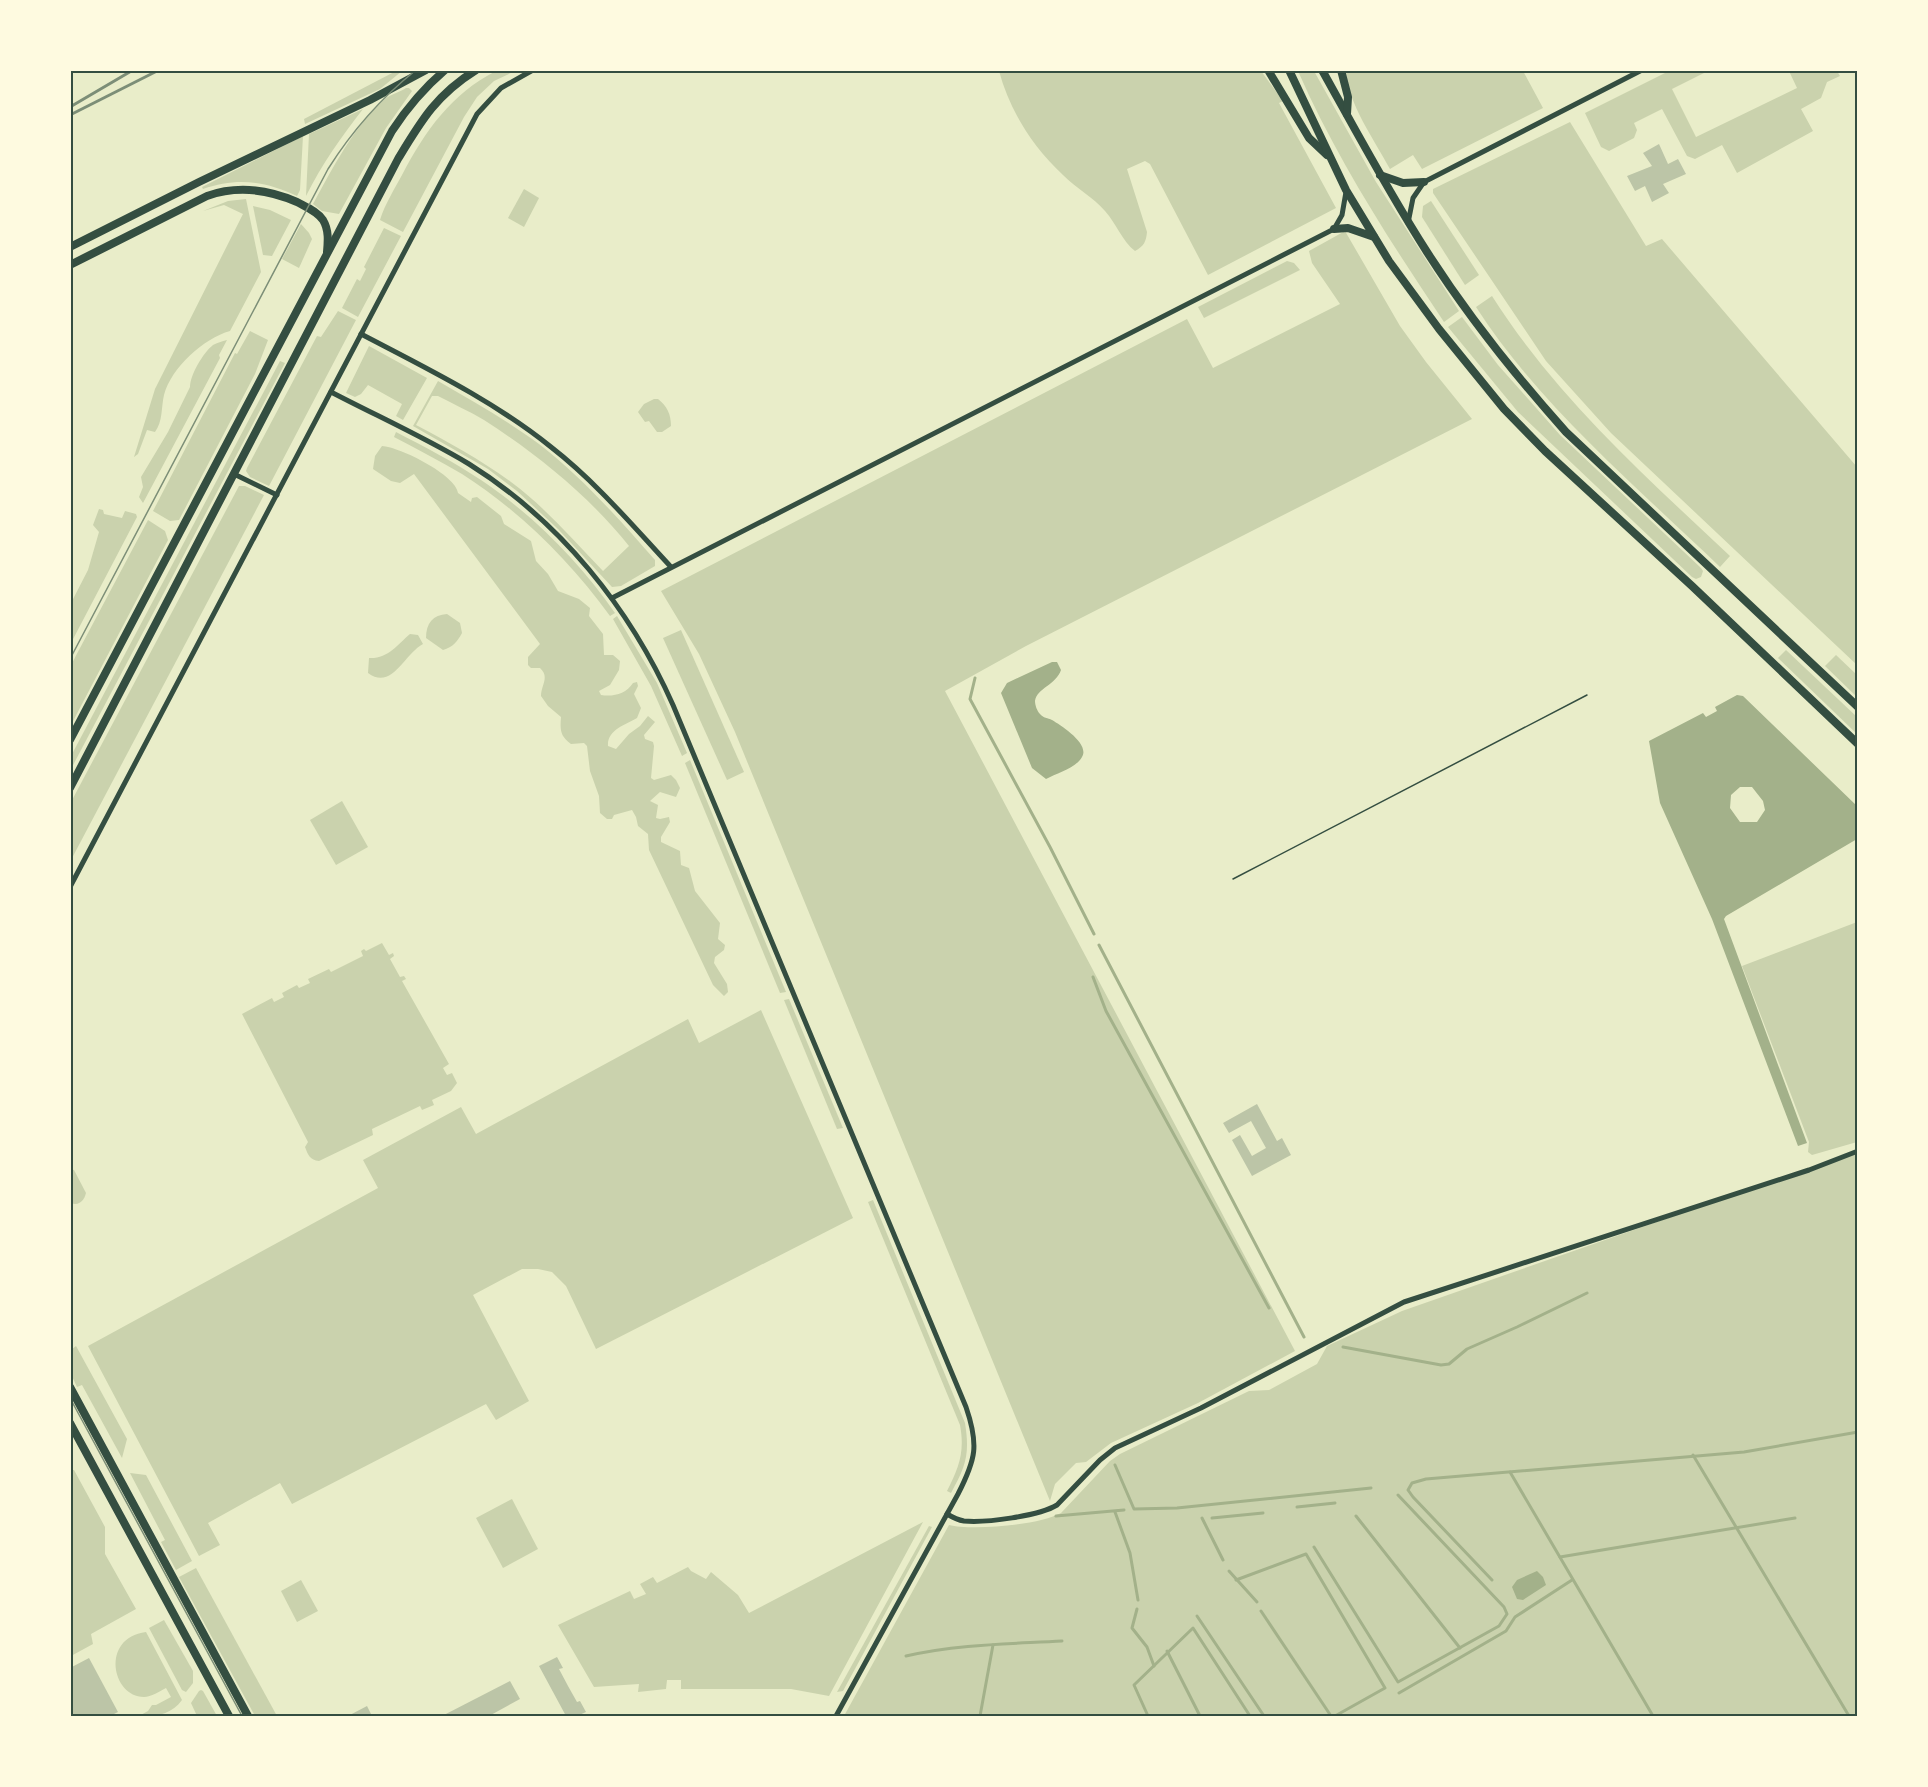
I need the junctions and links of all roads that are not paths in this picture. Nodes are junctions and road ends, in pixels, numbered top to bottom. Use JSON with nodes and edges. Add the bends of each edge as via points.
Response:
{"nodes":[{"id":1,"x":426,"y":70,"type":"edge"},
{"id":2,"x":445,"y":70,"type":"edge"},
{"id":3,"x":476,"y":70,"type":"edge"},
{"id":4,"x":533,"y":70,"type":"edge"},
{"id":5,"x":1268,"y":70,"type":"edge"},
{"id":6,"x":1288,"y":70,"type":"edge"},
{"id":7,"x":1322,"y":70,"type":"edge"},
{"id":8,"x":1341,"y":70,"type":"edge"},
{"id":9,"x":1642,"y":70,"type":"edge"},
{"id":10,"x":1347,"y":115,"type":"junction"},
{"id":11,"x":1332,"y":159,"type":"junction"},
{"id":12,"x":1380,"y":175,"type":"junction"},
{"id":13,"x":1424,"y":182,"type":"junction"},
{"id":14,"x":1346,"y":190,"type":"junction"},
{"id":15,"x":1408,"y":223,"type":"junction"},
{"id":16,"x":1334,"y":229,"type":"junction"},
{"id":17,"x":1374,"y":237,"type":"junction"},
{"id":18,"x":70,"y":247,"type":"edge"},
{"id":19,"x":327,"y":252,"type":"junction"},
{"id":20,"x":70,"y":265,"type":"edge"},
{"id":21,"x":361,"y":334,"type":"junction"},
{"id":22,"x":331,"y":392,"type":"junction"},
{"id":23,"x":236,"y":475,"type":"junction"},
{"id":24,"x":277,"y":495,"type":"junction"},
{"id":25,"x":671,"y":567,"type":"junction"},
{"id":26,"x":612,"y":598,"type":"junction"},
{"id":27,"x":1857,"y":706,"type":"edge"},
{"id":28,"x":70,"y":740,"type":"edge"},
{"id":29,"x":1857,"y":744,"type":"edge"},
{"id":30,"x":70,"y":788,"type":"edge"},
{"id":31,"x":70,"y":887,"type":"edge"},
{"id":32,"x":1857,"y":1151,"type":"edge"},
{"id":33,"x":70,"y":1387,"type":"edge"},
{"id":34,"x":70,"y":1423,"type":"edge"},
{"id":35,"x":947,"y":1514,"type":"junction"},
{"id":36,"x":229,"y":1716,"type":"edge"},
{"id":37,"x":248,"y":1716,"type":"edge"},
{"id":38,"x":836,"y":1716,"type":"edge"}],
"edges":[{"from":1,"to":18,"type":"main road"},
{"from":2,"to":19,"type":"main road","via":[[424,89],[392,131]]},
{"from":3,"to":23,"type":"main road","via":[[437,101],[398,159]]},
{"from":4,"to":21,"type":"street","via":[[501,88],[477,114]]},
{"from":5,"to":11,"type":"main road","via":[[1309,138]]},
{"from":6,"to":11,"type":"main road"},
{"from":7,"to":10,"type":"main road"},
{"from":8,"to":10,"type":"main road","via":[[1348,97]]},
{"from":9,"to":13,"type":"street"},
{"from":10,"to":12,"type":"main road"},
{"from":11,"to":14,"type":"main road"},
{"from":12,"to":13,"type":"main road","via":[[1403,183]]},
{"from":12,"to":15,"type":"main road"},
{"from":13,"to":15,"type":"street","via":[[1413,198]]},
{"from":14,"to":16,"type":"street","via":[[1342,215]]},
{"from":14,"to":17,"type":"main road"},
{"from":15,"to":27,"type":"main road","via":[[1496,351],[1566,432]]},
{"from":16,"to":17,"type":"main road","via":[[1348,228]]},
{"from":16,"to":25,"type":"street"},
{"from":17,"to":29,"type":"main road","via":[[1427,314],[1504,409]]},
{"from":19,"to":20,"type":"main road","via":[[328,236],[317,213],[270,192],[227,190],[207,196]]},
{"from":19,"to":28,"type":"main road"},
{"from":21,"to":22,"type":"street"},
{"from":21,"to":25,"type":"street","via":[[505,413],[550,446],[598,487]]},
{"from":22,"to":24,"type":"street"},
{"from":22,"to":26,"type":"street","via":[[468,464],[504,489],[564,542]]},
{"from":23,"to":24,"type":"street"},
{"from":23,"to":30,"type":"main road"},
{"from":24,"to":31,"type":"street"},
{"from":25,"to":26,"type":"street"},
{"from":26,"to":35,"type":"street","via":[[649,656],[673,705],[966,1407],[974,1452]]},
{"from":32,"to":35,"type":"street","via":[[1404,1302],[1201,1408],[1115,1448],[1048,1510],[973,1521]]},
{"from":33,"to":37,"type":"main road"},
{"from":34,"to":36,"type":"main road"},
{"from":35,"to":38,"type":"street"}]}
